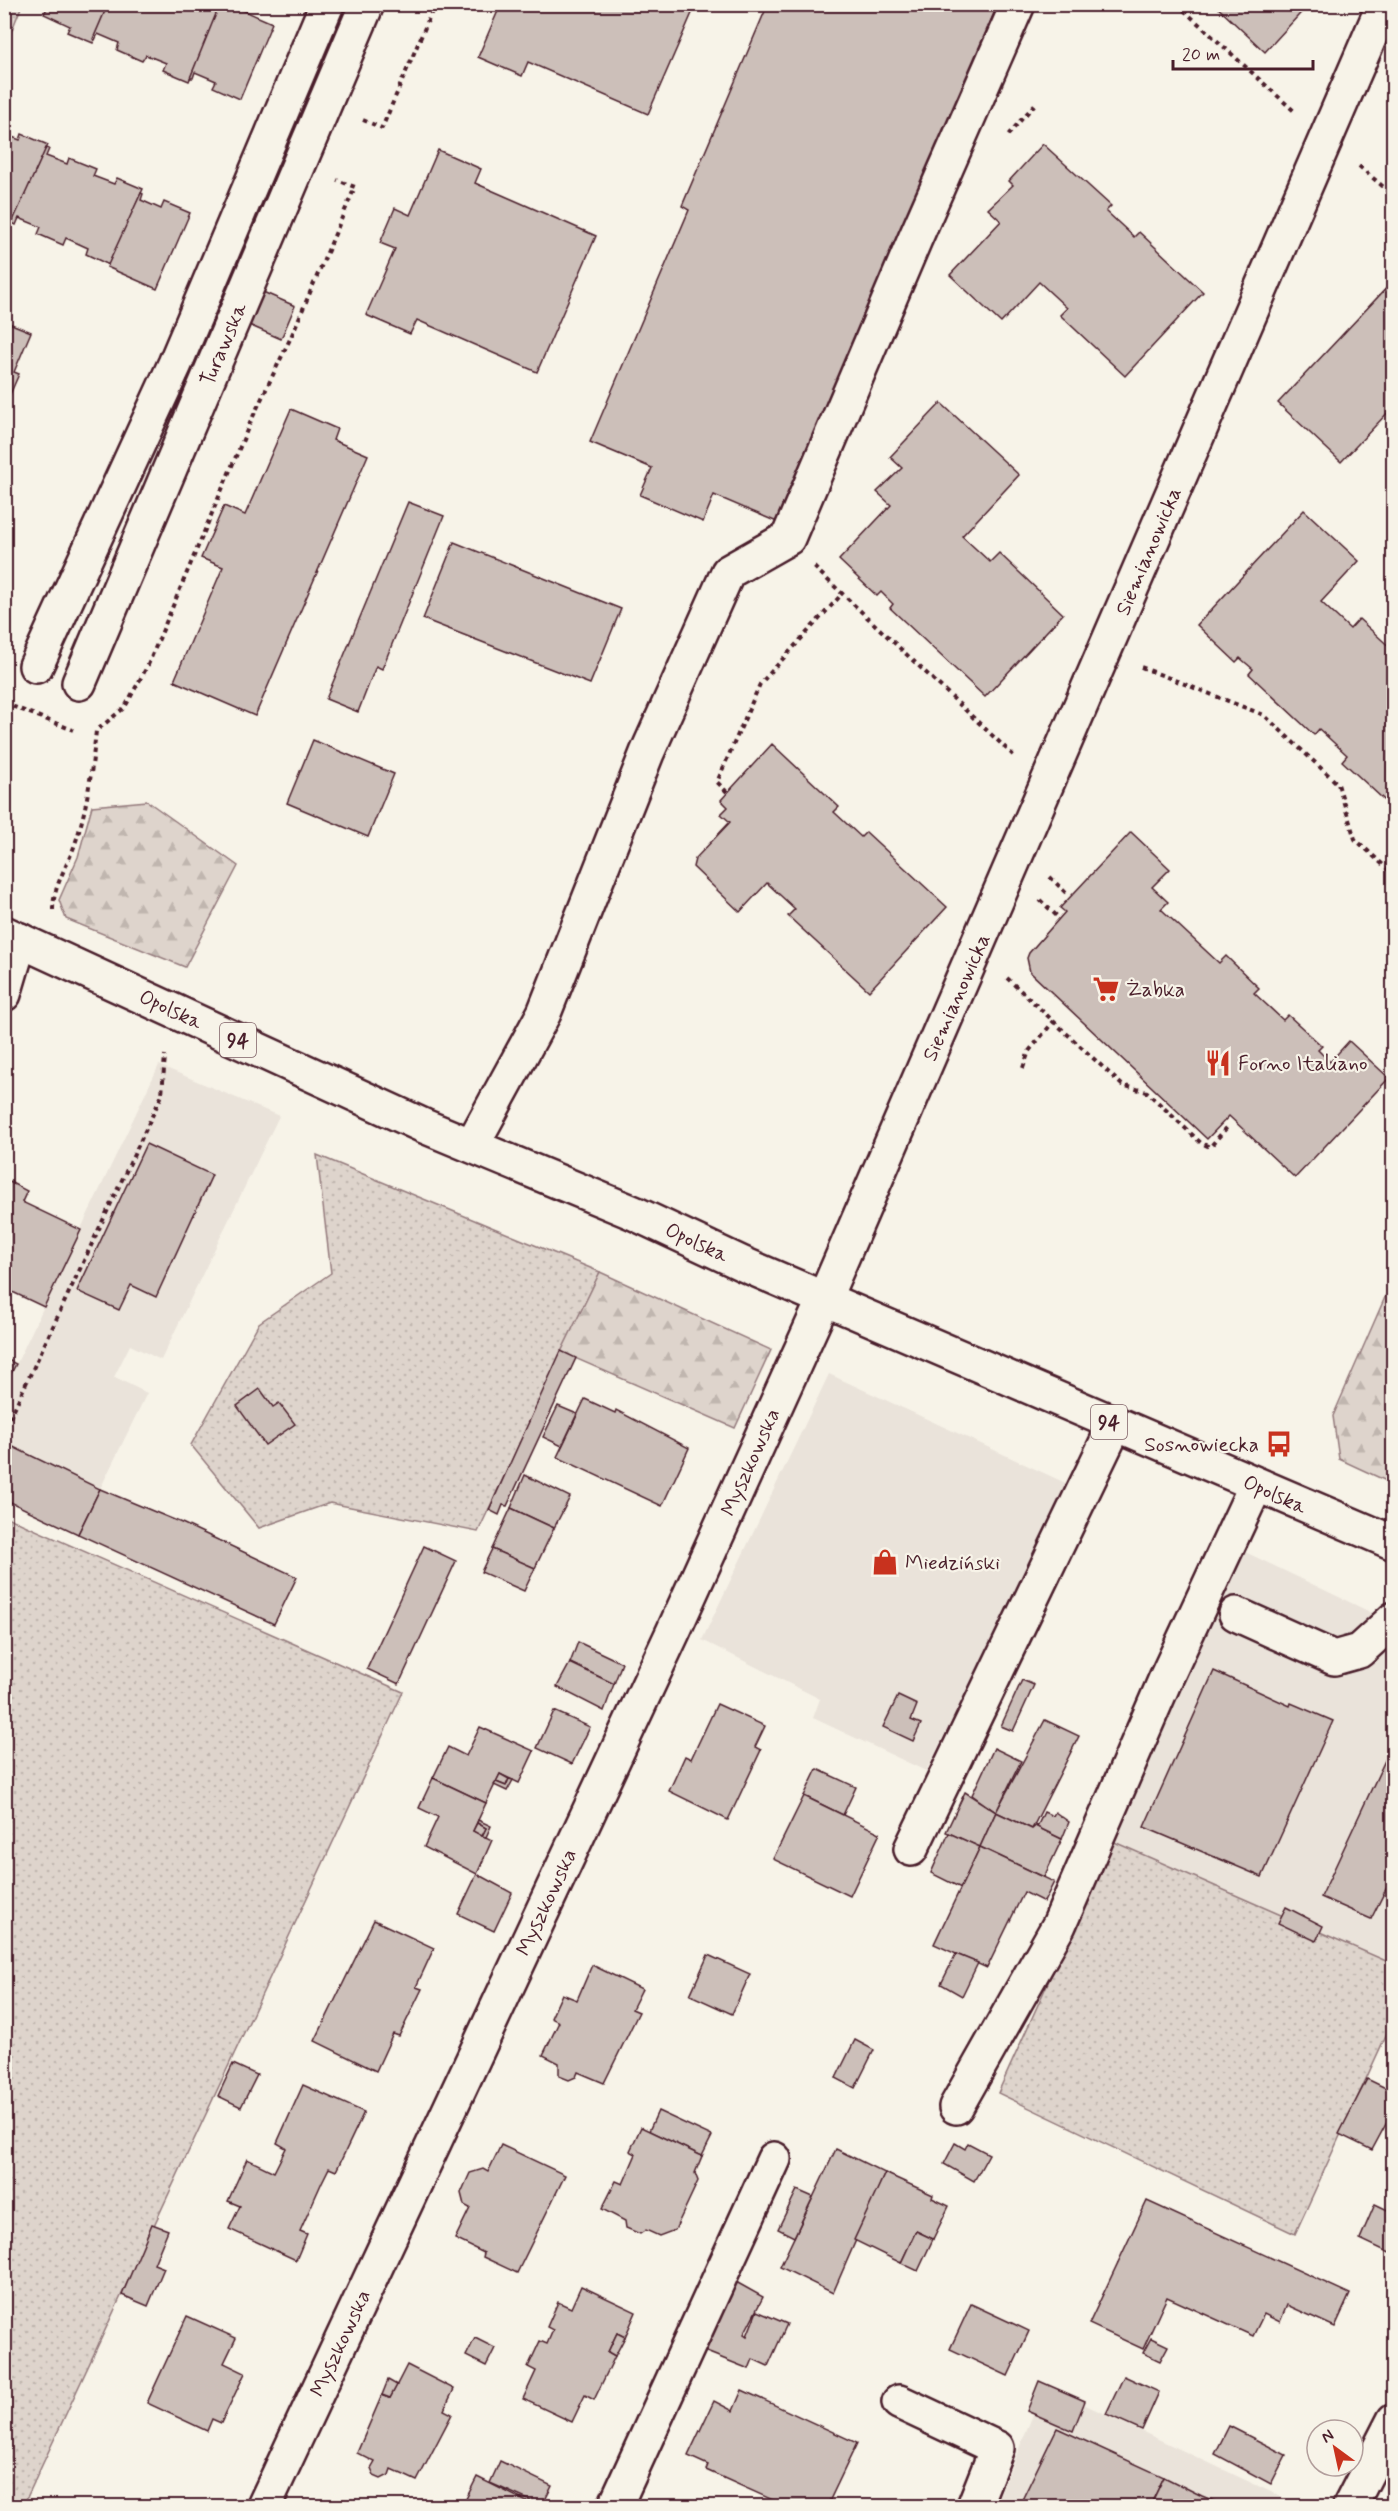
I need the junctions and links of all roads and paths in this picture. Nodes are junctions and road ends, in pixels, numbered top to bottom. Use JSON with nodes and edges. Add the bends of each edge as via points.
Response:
{"nodes":[{"id":1,"x":327,"y":4,"type":"edge"},
{"id":2,"x":367,"y":4,"type":"edge"},
{"id":3,"x":435,"y":4,"type":"edge"},
{"id":4,"x":1018,"y":4,"type":"edge"},
{"id":5,"x":1177,"y":4,"type":"edge"},
{"id":6,"x":1384,"y":4,"type":"edge"},
{"id":7,"x":1035,"y":104,"type":"dead end"},
{"id":8,"x":353,"y":116,"type":"dead end"},
{"id":9,"x":1332,"y":126,"type":"junction"},
{"id":10,"x":1006,"y":137,"type":"dead end"},
{"id":11,"x":1349,"y":166,"type":"dead end"},
{"id":12,"x":326,"y":176,"type":"dead end"},
{"id":13,"x":1394,"y":196,"type":"edge"},
{"id":14,"x":818,"y":556,"type":"dead end"},
{"id":15,"x":842,"y":594,"type":"junction"},
{"id":16,"x":1137,"y":661,"type":"dead end"},
{"id":17,"x":36,"y":666,"type":"dead end"},
{"id":18,"x":79,"y":683,"type":"dead end"},
{"id":19,"x":4,"y":703,"type":"edge"},
{"id":20,"x":73,"y":730,"type":"dead end"},
{"id":21,"x":1015,"y":757,"type":"dead end"},
{"id":22,"x":728,"y":792,"type":"dead end"},
{"id":23,"x":1045,"y":872,"type":"dead end"},
{"id":24,"x":1394,"y":875,"type":"edge"},
{"id":25,"x":1069,"y":896,"type":"dead end"},
{"id":26,"x":1034,"y":898,"type":"dead end"},
{"id":27,"x":53,"y":912,"type":"dead end"},
{"id":28,"x":1057,"y":916,"type":"dead end"},
{"id":29,"x":12,"y":937,"type":"edge"},
{"id":30,"x":999,"y":975,"type":"dead end"},
{"id":31,"x":4,"y":994,"type":"edge"},
{"id":32,"x":1054,"y":1022,"type":"junction"},
{"id":33,"x":165,"y":1055,"type":"dead end"},
{"id":34,"x":1023,"y":1068,"type":"dead end"},
{"id":35,"x":1229,"y":1125,"type":"dead end"},
{"id":36,"x":472,"y":1145,"type":"junction"},
{"id":37,"x":825,"y":1298,"type":"junction"},
{"id":38,"x":1115,"y":1425,"type":"junction"},
{"id":39,"x":6,"y":1426,"type":"edge"},
{"id":40,"x":1256,"y":1485,"type":"junction"},
{"id":41,"x":1394,"y":1543,"type":"edge"},
{"id":42,"x":1236,"y":1614,"type":"dead end"},
{"id":43,"x":1394,"y":1619,"type":"edge"},
{"id":44,"x":911,"y":1849,"type":"dead end"},
{"id":45,"x":956,"y":2107,"type":"dead end"},
{"id":46,"x":774,"y":2159,"type":"dead end"},
{"id":47,"x":899,"y":2402,"type":"dead end"},
{"id":48,"x":1394,"y":2421,"type":"edge"},
{"id":49,"x":264,"y":2506,"type":"edge"},
{"id":50,"x":616,"y":2506,"type":"edge"},
{"id":51,"x":974,"y":2506,"type":"edge"},
{"id":52,"x":1352,"y":2506,"type":"edge"}],
"edges":[{"from":1,"to":17,"type":"street","via":[[175,364]]},
{"from":2,"to":18,"type":"street","name":"Turawska"},
{"from":3,"to":8,"type":"path","via":[[382,128]]},
{"from":4,"to":36,"type":"street","via":[[788,538],[728,572],[647,753],[544,1013]]},
{"from":5,"to":9,"type":"path","via":[[1290,110]]},
{"from":6,"to":9,"type":"street","name":"Siemianowicka"},
{"from":7,"to":10,"type":"path"},
{"from":9,"to":37,"type":"street","name":"Siemianowicka"},
{"from":11,"to":13,"type":"path","via":[[1360,166]]},
{"from":12,"to":27,"type":"path","via":[[355,187],[148,665],[125,706],[96,731],[76,841],[53,896]]},
{"from":14,"to":15,"type":"path","via":[[813,567]]},
{"from":15,"to":21,"type":"path"},
{"from":15,"to":22,"type":"path","via":[[760,684],[717,782]]},
{"from":16,"to":24,"type":"path","via":[[1144,670],[1264,715],[1338,784],[1355,839]]},
{"from":19,"to":20,"type":"path"},
{"from":23,"to":25,"type":"path"},
{"from":26,"to":28,"type":"path","via":[[1043,901]]},
{"from":29,"to":31,"type":"street"},
{"from":29,"to":36,"type":"street","name":"Opolska","number":"94"},
{"from":30,"to":32,"type":"path"},
{"from":32,"to":34,"type":"path","via":[[1029,1051]]},
{"from":32,"to":35,"type":"path","via":[[1122,1085],[1147,1092],[1201,1143],[1210,1147]]},
{"from":33,"to":39,"type":"path","via":[[162,1095]]},
{"from":36,"to":37,"type":"street","name":"Opolska","number":"94"},
{"from":37,"to":38,"type":"street","name":"Opolska","number":"94"},
{"from":37,"to":49,"type":"street","name":"Myszkowska"},
{"from":38,"to":40,"type":"street","name":"Opolska","number":"94"},
{"from":38,"to":44,"type":"street"},
{"from":40,"to":41,"type":"street","name":"Opolska","number":"94"},
{"from":40,"to":45,"type":"street","via":[[1166,1678],[1059,1925]]},
{"from":42,"to":43,"type":"street","via":[[1334,1658],[1359,1651]]},
{"from":46,"to":50,"type":"street"},
{"from":47,"to":51,"type":"street","via":[[997,2448]]},
{"from":48,"to":52,"type":"street"}]}
